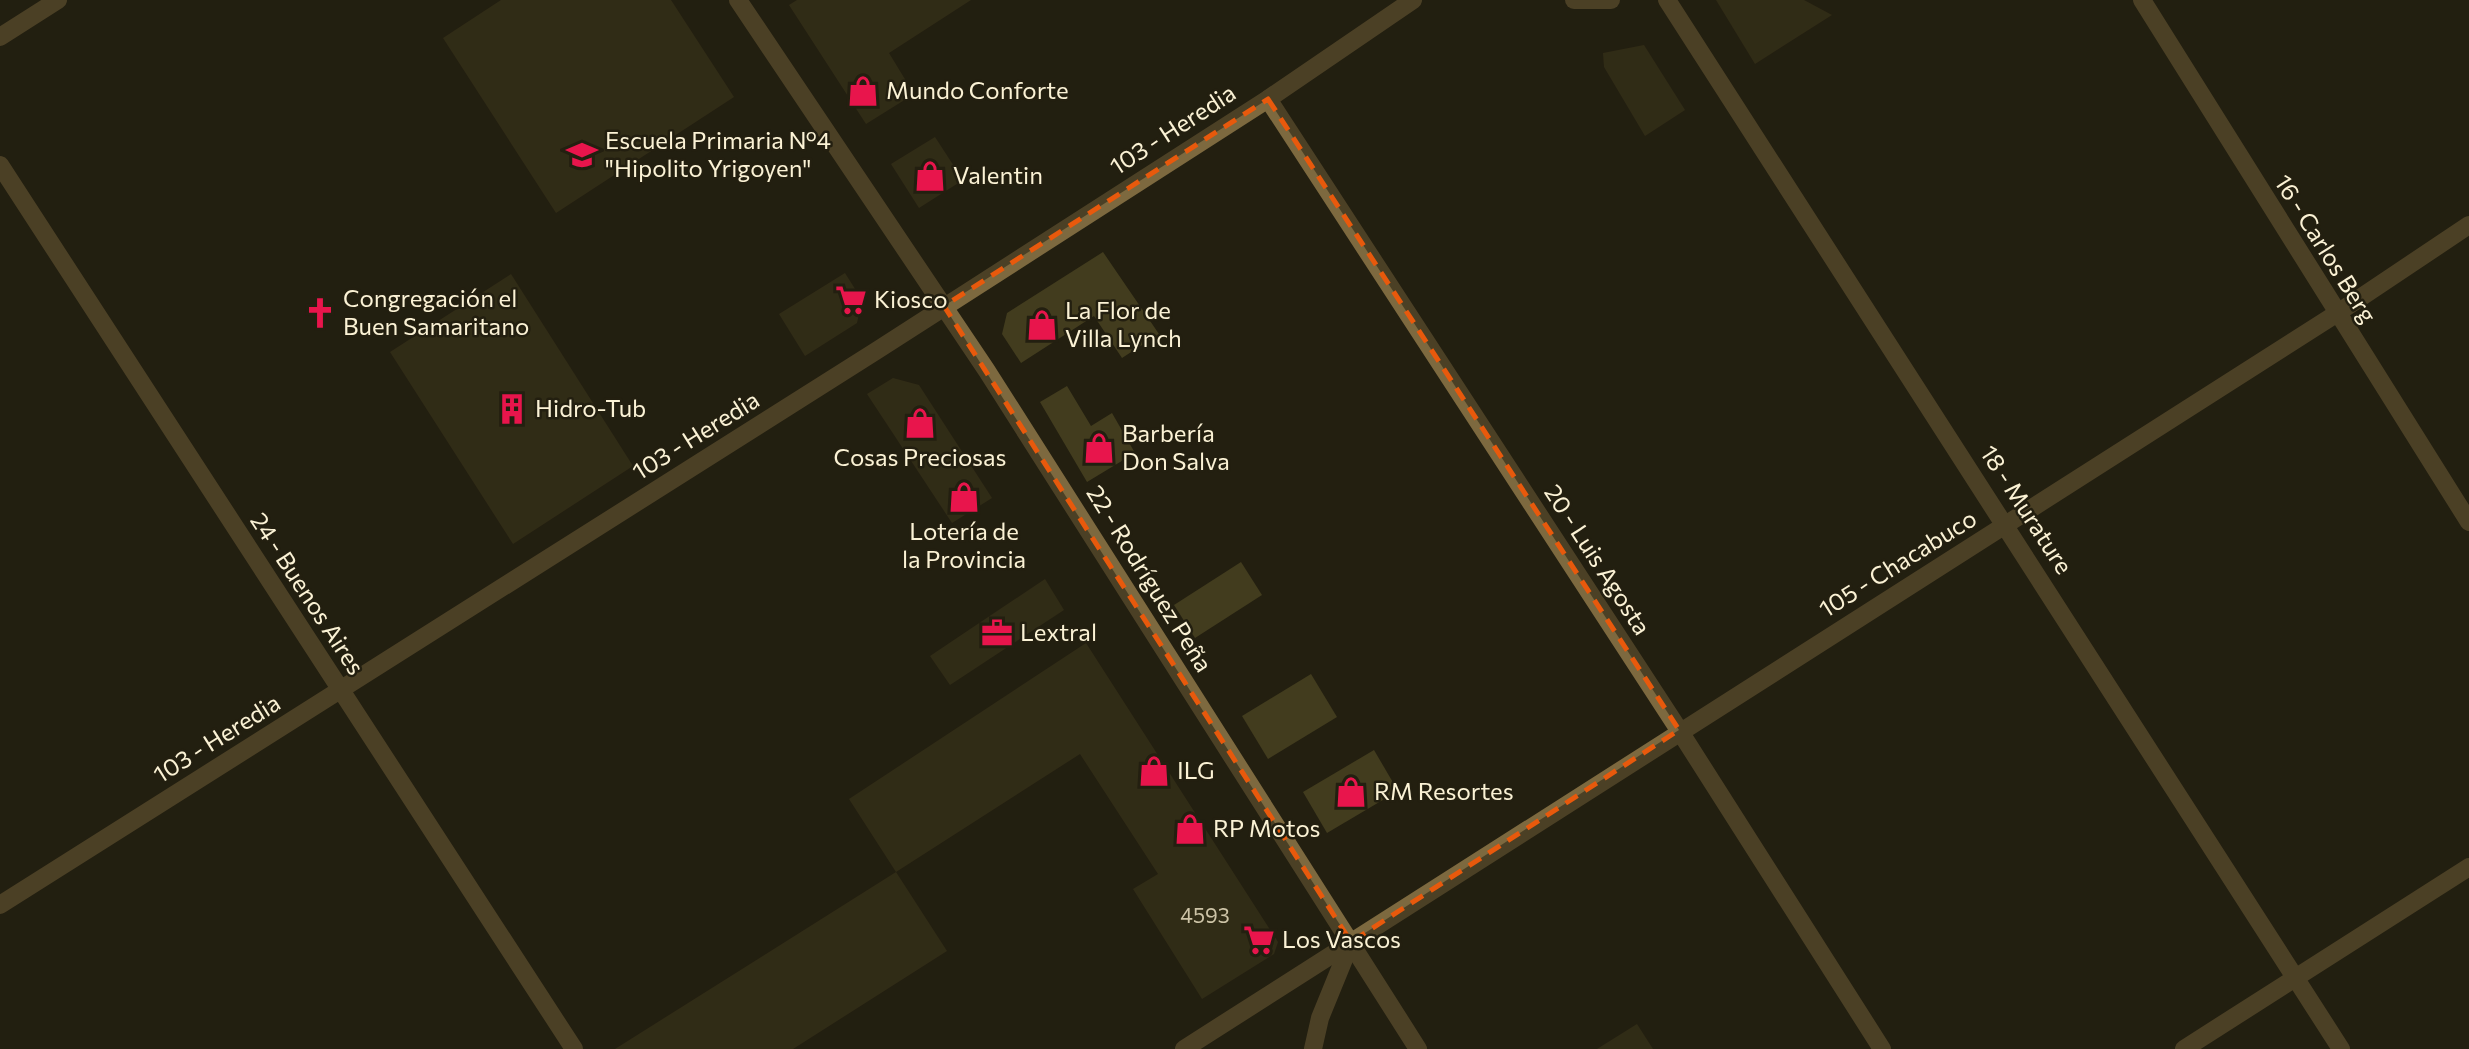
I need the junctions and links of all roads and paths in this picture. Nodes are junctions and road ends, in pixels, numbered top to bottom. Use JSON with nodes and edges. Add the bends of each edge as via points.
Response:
{"nodes":[{"id":1,"x":58,"y":0,"type":"edge"},
{"id":2,"x":738,"y":0,"type":"edge"},
{"id":3,"x":1413,"y":0,"type":"edge"},
{"id":4,"x":1574,"y":0,"type":"edge"},
{"id":5,"x":1611,"y":0,"type":"edge"},
{"id":6,"x":1667,"y":0,"type":"edge"},
{"id":7,"x":2142,"y":0,"type":"edge"},
{"id":8,"x":0,"y":37,"type":"edge"},
{"id":9,"x":1268,"y":99,"type":"junction"},
{"id":10,"x":0,"y":165,"type":"edge"},
{"id":11,"x":2469,"y":225,"type":"edge"},
{"id":12,"x":944,"y":306,"type":"junction"},
{"id":13,"x":2336,"y":314,"type":"junction"},
{"id":14,"x":2469,"y":522,"type":"edge"},
{"id":15,"x":2007,"y":524,"type":"junction"},
{"id":16,"x":341,"y":691,"type":"junction"},
{"id":17,"x":1679,"y":730,"type":"junction"},
{"id":18,"x":2469,"y":867,"type":"edge"},
{"id":19,"x":0,"y":905,"type":"edge"},
{"id":20,"x":1351,"y":942,"type":"junction"},
{"id":21,"x":2295,"y":976,"type":"junction"},
{"id":22,"x":574,"y":1049,"type":"edge"},
{"id":23,"x":1184,"y":1049,"type":"edge"},
{"id":24,"x":1313,"y":1049,"type":"edge"},
{"id":25,"x":1418,"y":1049,"type":"edge"},
{"id":26,"x":1882,"y":1049,"type":"edge"},
{"id":27,"x":2184,"y":1049,"type":"edge"},
{"id":28,"x":2341,"y":1049,"type":"edge"}],
"edges":[{"from":1,"to":8,"type":"street"},
{"from":2,"to":12,"type":"street","name":"22 - Rodríguez Peña"},
{"from":3,"to":9,"type":"street","name":"103 - Heredia"},
{"from":4,"to":5,"type":"street"},
{"from":6,"to":15,"type":"street","name":"18 - Murature"},
{"from":7,"to":13,"type":"street","name":"16 - Carlos Berg"},
{"from":9,"to":12,"type":"street","name":"103 - Heredia"},
{"from":9,"to":17,"type":"street","name":"20 - Luis Agosta"},
{"from":10,"to":16,"type":"street","name":"24 - Buenos Aires"},
{"from":11,"to":13,"type":"street","name":"105 - Chacabuco"},
{"from":12,"to":16,"type":"street","name":"103 - Heredia"},
{"from":12,"to":20,"type":"street","name":"22 - Rodríguez Peña"},
{"from":13,"to":14,"type":"street","name":"16 - Carlos Berg"},
{"from":13,"to":15,"type":"street","name":"105 - Chacabuco"},
{"from":15,"to":17,"type":"street","name":"105 - Chacabuco"},
{"from":15,"to":21,"type":"street","name":"18 - Murature"},
{"from":16,"to":19,"type":"street","name":"103 - Heredia"},
{"from":16,"to":22,"type":"street","name":"24 - Buenos Aires"},
{"from":17,"to":20,"type":"street","name":"105 - Chacabuco"},
{"from":17,"to":26,"type":"street","name":"20 - Luis Agosta"},
{"from":18,"to":21,"type":"street"},
{"from":20,"to":23,"type":"street","name":"105 - Chacabuco"},
{"from":20,"to":24,"type":"street","via":[[1320,1018]]},
{"from":20,"to":25,"type":"street","name":"22 - Rodríguez Peña"},
{"from":21,"to":27,"type":"street"},
{"from":21,"to":28,"type":"street","name":"18 - Murature"}]}
